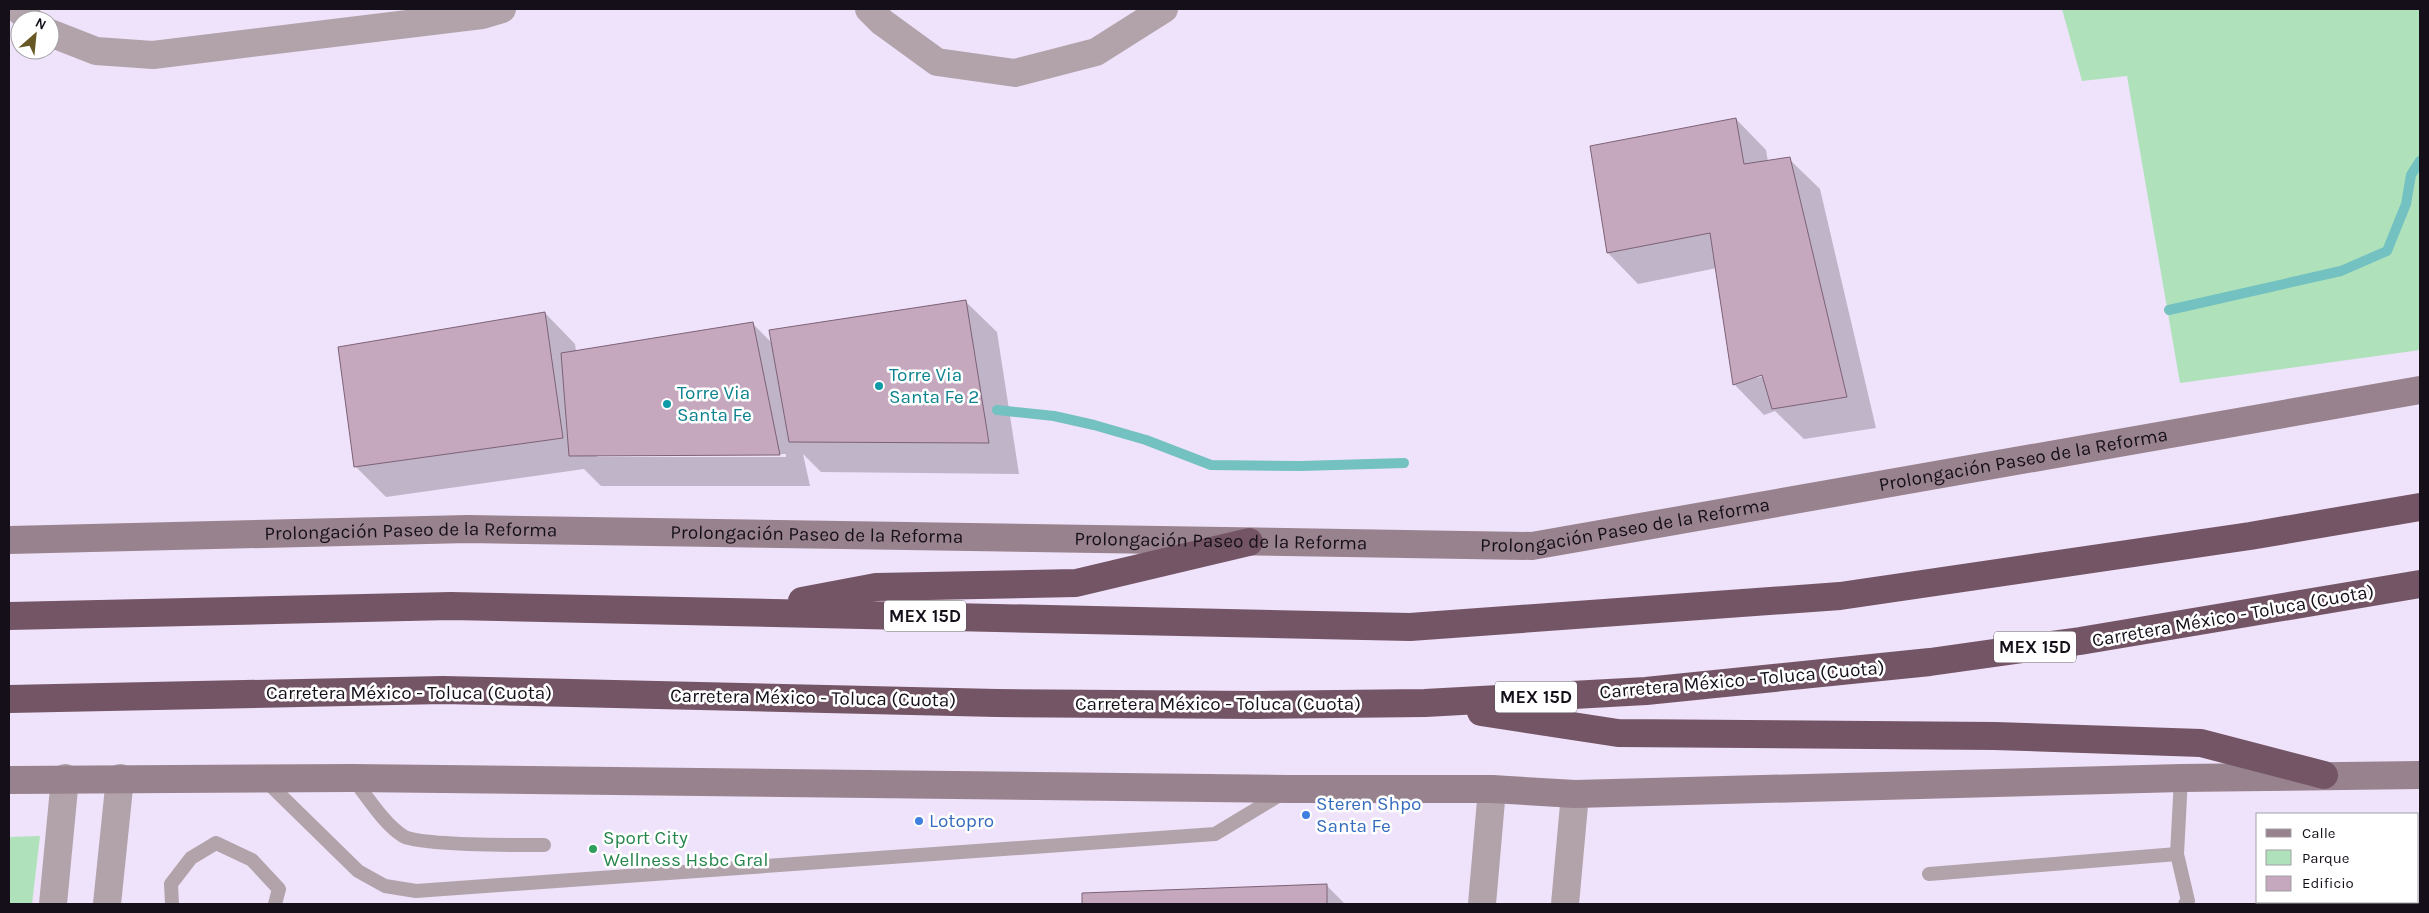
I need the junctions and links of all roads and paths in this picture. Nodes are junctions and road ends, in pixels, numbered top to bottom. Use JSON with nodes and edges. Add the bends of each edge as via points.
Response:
{"nodes":[{"id":1,"x":502,"y":9,"type":"edge"},
{"id":2,"x":869,"y":9,"type":"edge"},
{"id":3,"x":1164,"y":9,"type":"edge"},
{"id":4,"x":60,"y":37,"type":"edge"},
{"id":5,"x":2420,"y":390,"type":"edge"},
{"id":6,"x":2420,"y":507,"type":"edge"},
{"id":7,"x":9,"y":540,"type":"edge"},
{"id":8,"x":1249,"y":542,"type":"junction"},
{"id":9,"x":2420,"y":584,"type":"edge"},
{"id":10,"x":750,"y":611,"type":"junction"},
{"id":11,"x":9,"y":616,"type":"edge"},
{"id":12,"x":9,"y":698,"type":"edge"},
{"id":13,"x":1425,"y":703,"type":"junction"},
{"id":14,"x":2324,"y":775,"type":"junction"},
{"id":15,"x":2420,"y":775,"type":"edge"},
{"id":16,"x":65,"y":778,"type":"junction"},
{"id":17,"x":120,"y":778,"type":"junction"},
{"id":18,"x":352,"y":778,"type":"junction"},
{"id":19,"x":2180,"y":778,"type":"junction"},
{"id":20,"x":264,"y":779,"type":"junction"},
{"id":21,"x":9,"y":780,"type":"edge"},
{"id":22,"x":1290,"y":789,"type":"junction"},
{"id":23,"x":1492,"y":789,"type":"junction"},
{"id":24,"x":1575,"y":794,"type":"junction"},
{"id":25,"x":544,"y":845,"type":"dead end"},
{"id":26,"x":2177,"y":854,"type":"junction"},
{"id":27,"x":1929,"y":874,"type":"dead end"},
{"id":28,"x":1478,"y":901,"type":"edge"},
{"id":29,"x":53,"y":904,"type":"edge"},
{"id":30,"x":107,"y":904,"type":"edge"},
{"id":31,"x":172,"y":904,"type":"edge"},
{"id":32,"x":275,"y":904,"type":"edge"},
{"id":33,"x":1565,"y":904,"type":"edge"},
{"id":34,"x":2185,"y":904,"type":"edge"}],
"edges":[{"from":1,"to":4,"type":"street","via":[[482,15],[153,55],[96,51]]},
{"from":2,"to":3,"type":"street","via":[[937,62],[1015,73],[1096,52]]},
{"from":5,"to":8,"type":"main road","name":"Prolongación Paseo de la Reforma","via":[[1532,546]]},
{"from":6,"to":10,"type":"highway","number":"MEX 15D","via":[[2250,536],[1840,596],[1410,627]]},
{"from":7,"to":8,"type":"main road","name":"Prolongación Paseo de la Reforma","via":[[468,529]]},
{"from":8,"to":10,"type":"highway","via":[[1076,583],[876,587]]},
{"from":9,"to":13,"type":"highway","name":"Carretera México - Toluca (Cuota)","number":"MEX 15D","via":[[2080,641],[1930,662],[1646,692]]},
{"from":10,"to":11,"type":"highway","number":"MEX 15D","via":[[451,606]]},
{"from":12,"to":13,"type":"highway","name":"Carretera México - Toluca (Cuota)","number":"MEX 15D","via":[[443,690],[997,703]]},
{"from":13,"to":14,"type":"highway","via":[[1618,733],[1995,736],[2201,743]]},
{"from":14,"to":15,"type":"main road"},
{"from":14,"to":19,"type":"main road"},
{"from":16,"to":17,"type":"main road"},
{"from":16,"to":21,"type":"main road"},
{"from":16,"to":29,"type":"street"},
{"from":17,"to":20,"type":"main road"},
{"from":17,"to":30,"type":"street"},
{"from":18,"to":20,"type":"main road"},
{"from":18,"to":22,"type":"main road"},
{"from":18,"to":25,"type":"lane","via":[[404,837],[425,842]]},
{"from":19,"to":24,"type":"main road"},
{"from":19,"to":26,"type":"lane"},
{"from":20,"to":22,"type":"lane","via":[[358,871],[385,886],[416,891],[1214,834]]},
{"from":22,"to":23,"type":"main road"},
{"from":23,"to":24,"type":"main road"},
{"from":23,"to":28,"type":"street"},
{"from":24,"to":33,"type":"street"},
{"from":26,"to":27,"type":"lane"},
{"from":26,"to":34,"type":"lane","via":[[2188,901]]},
{"from":31,"to":32,"type":"lane","via":[[170,884],[191,858],[216,843],[252,860],[279,889]]}]}
